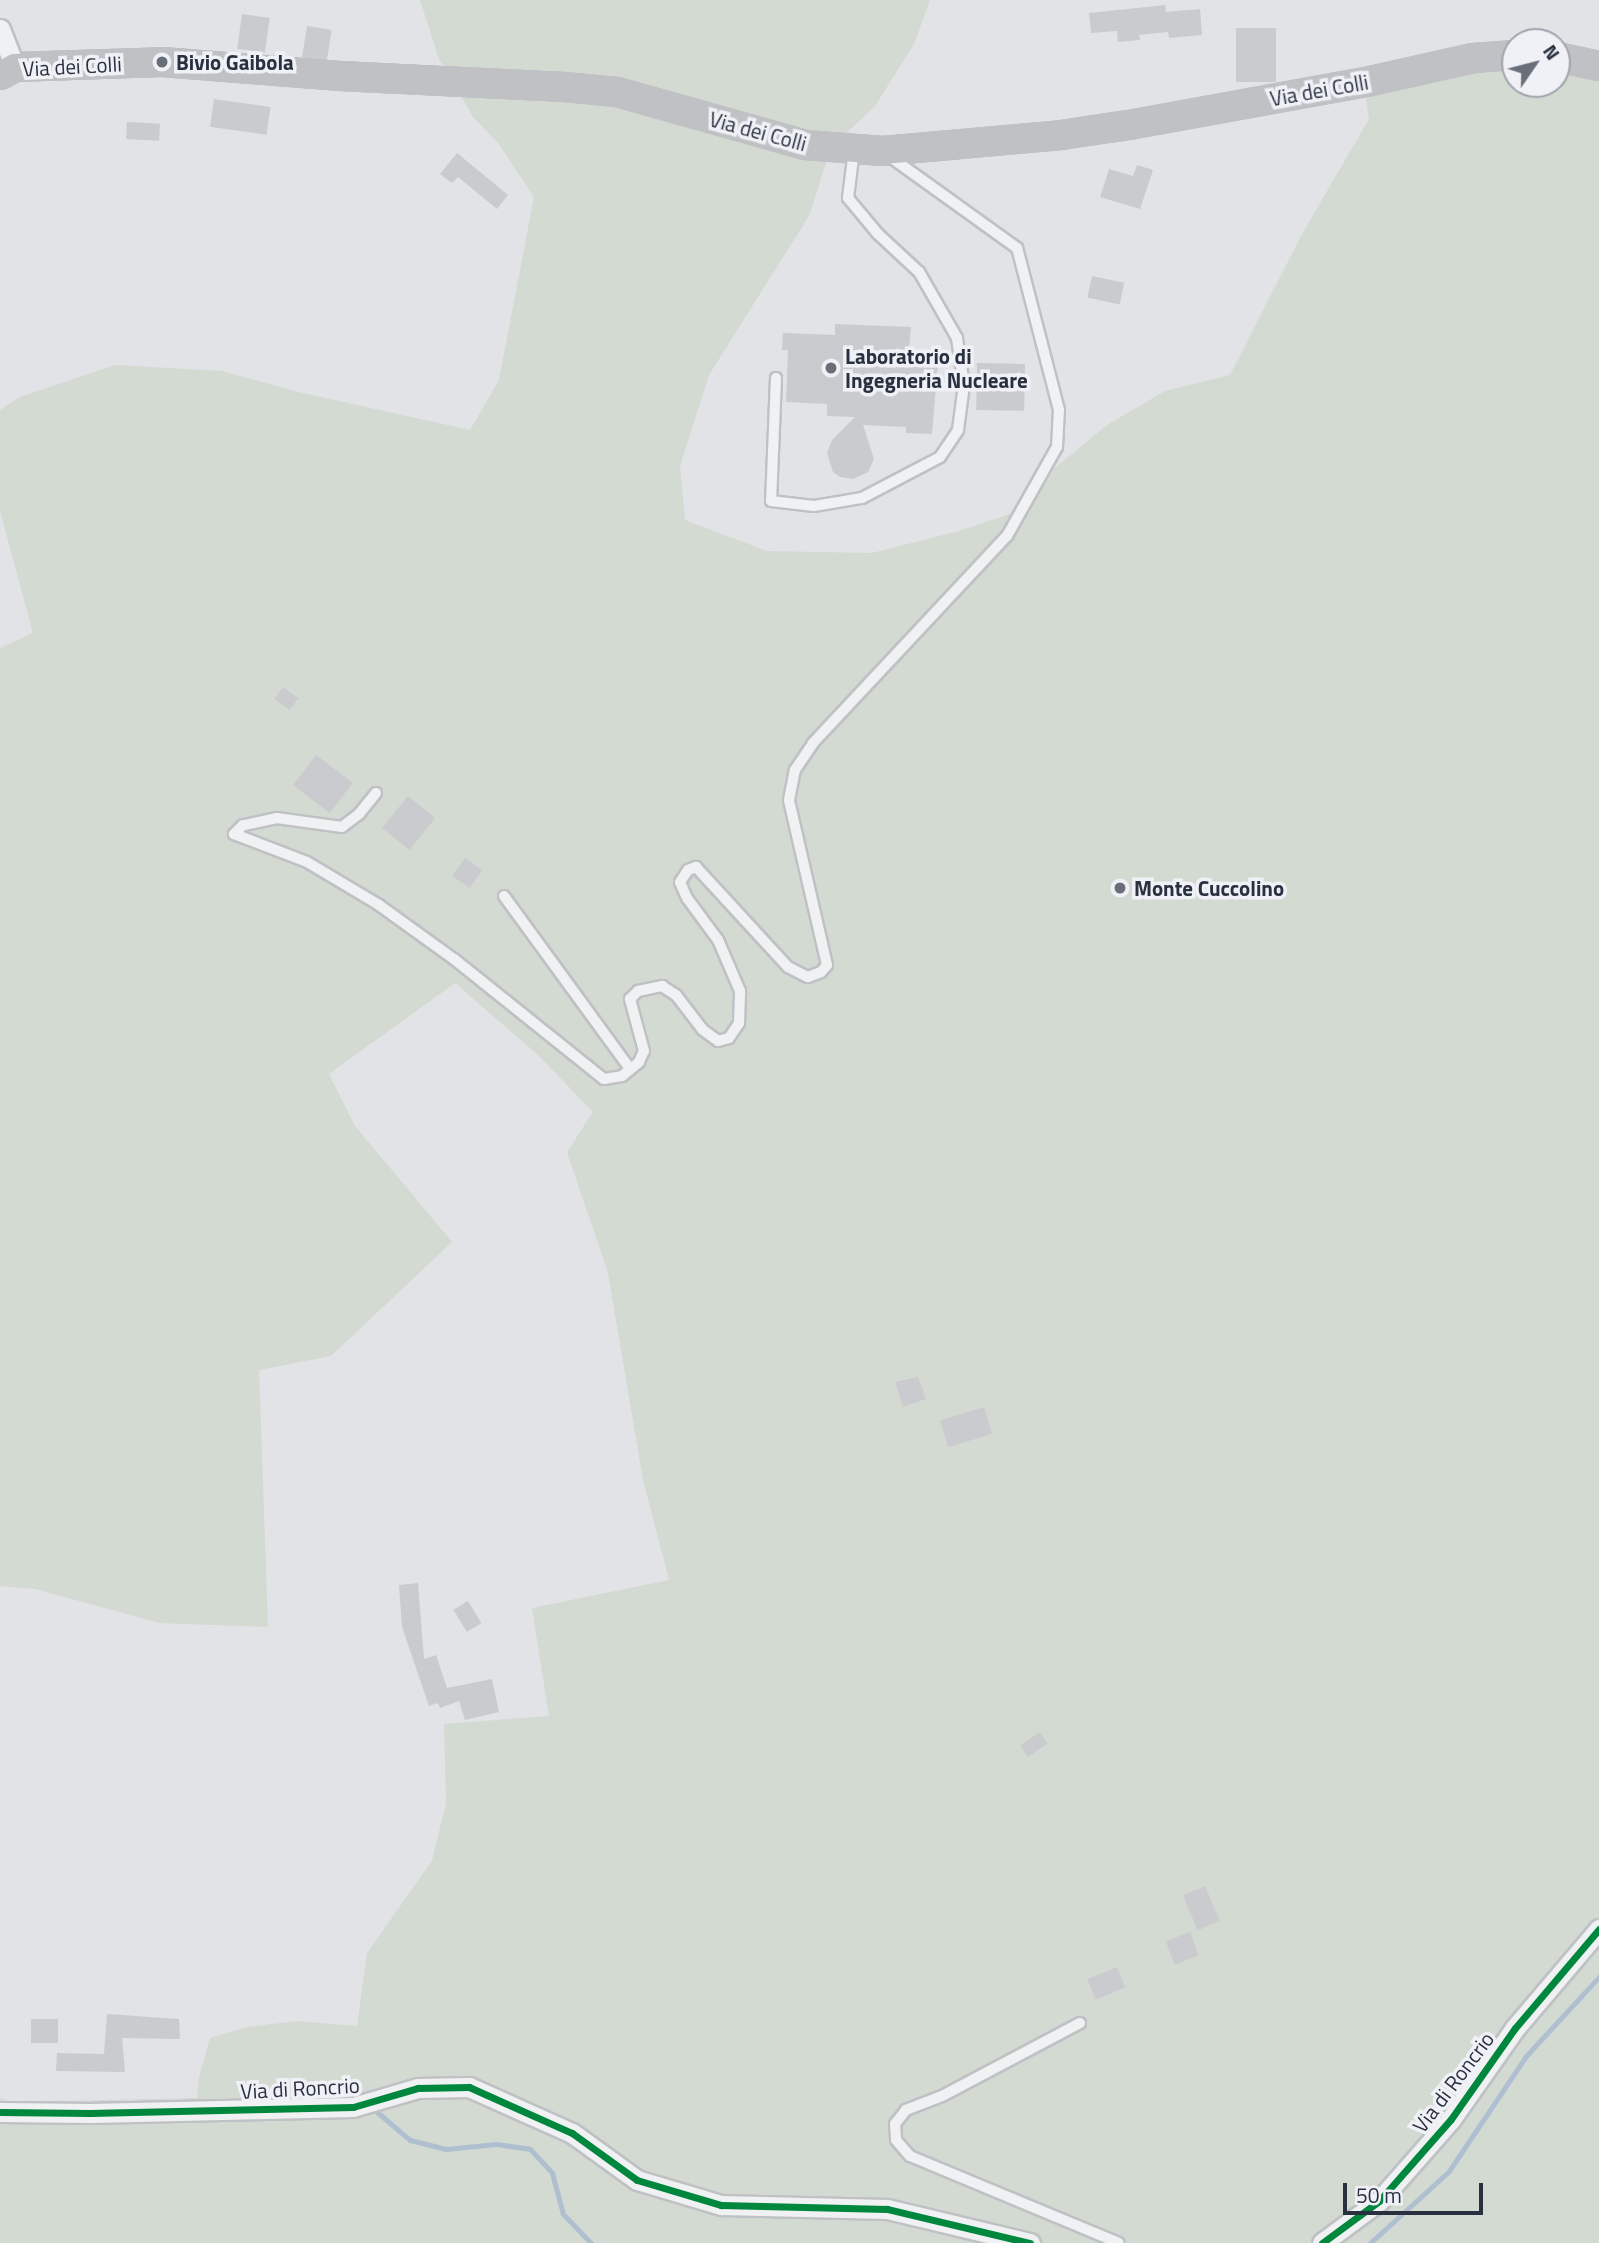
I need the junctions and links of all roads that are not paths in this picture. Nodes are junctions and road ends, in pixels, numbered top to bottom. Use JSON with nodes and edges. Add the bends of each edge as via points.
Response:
{"nodes":[{"id":1,"x":0,"y":29,"type":"edge"},
{"id":2,"x":1501,"y":56,"type":"edge"},
{"id":3,"x":1571,"y":60,"type":"edge"},
{"id":4,"x":1599,"y":66,"type":"edge"},
{"id":5,"x":7,"y":71,"type":"edge"},
{"id":6,"x":854,"y":149,"type":"junction"},
{"id":7,"x":883,"y":151,"type":"junction"},
{"id":8,"x":776,"y":378,"type":"dead end"},
{"id":9,"x":376,"y":793,"type":"dead end"},
{"id":10,"x":504,"y":896,"type":"dead end"},
{"id":11,"x":631,"y":1069,"type":"junction"},
{"id":12,"x":1599,"y":1929,"type":"edge"},
{"id":13,"x":1080,"y":2023,"type":"dead end"},
{"id":14,"x":0,"y":2112,"type":"edge"},
{"id":15,"x":1030,"y":2243,"type":"edge"},
{"id":16,"x":1119,"y":2243,"type":"edge"},
{"id":17,"x":1322,"y":2243,"type":"edge"}],
"edges":[{"from":1,"to":5,"type":"street"},
{"from":2,"to":7,"type":"main road","name":"Via dei Colli","via":[[1129,125]]},
{"from":3,"to":4,"type":"main road"},
{"from":5,"to":6,"type":"main road","name":"Via dei Colli","via":[[162,62],[617,92],[805,145]]},
{"from":6,"to":7,"type":"main road","name":"Via dei Colli"},
{"from":6,"to":8,"type":"lane","via":[[848,198],[919,272],[957,338],[964,385],[958,430],[940,457],[862,498],[814,506],[771,501]]},
{"from":7,"to":11,"type":"lane","via":[[1017,248],[1059,411],[1057,447],[1007,537],[813,743],[795,770],[789,800],[827,965],[808,977],[788,967],[696,867],[688,870],[680,882],[718,940],[740,991],[739,1023],[729,1038],[718,1041],[662,986],[638,991],[630,999],[644,1051]]},
{"from":9,"to":11,"type":"lane","via":[[341,827],[277,818],[243,825],[234,834],[307,862],[379,905],[604,1079]]},
{"from":10,"to":11,"type":"lane"},
{"from":12,"to":17,"type":"street","name":"Via di Roncrio","via":[[1515,2028],[1451,2119],[1379,2201]]},
{"from":13,"to":16,"type":"lane","via":[[942,2096],[906,2110],[895,2124],[896,2140],[910,2156]]},
{"from":14,"to":15,"type":"street","name":"Via di Roncrio","via":[[353,2108],[418,2088],[469,2087],[572,2133],[637,2180],[720,2205],[887,2209]]}]}
